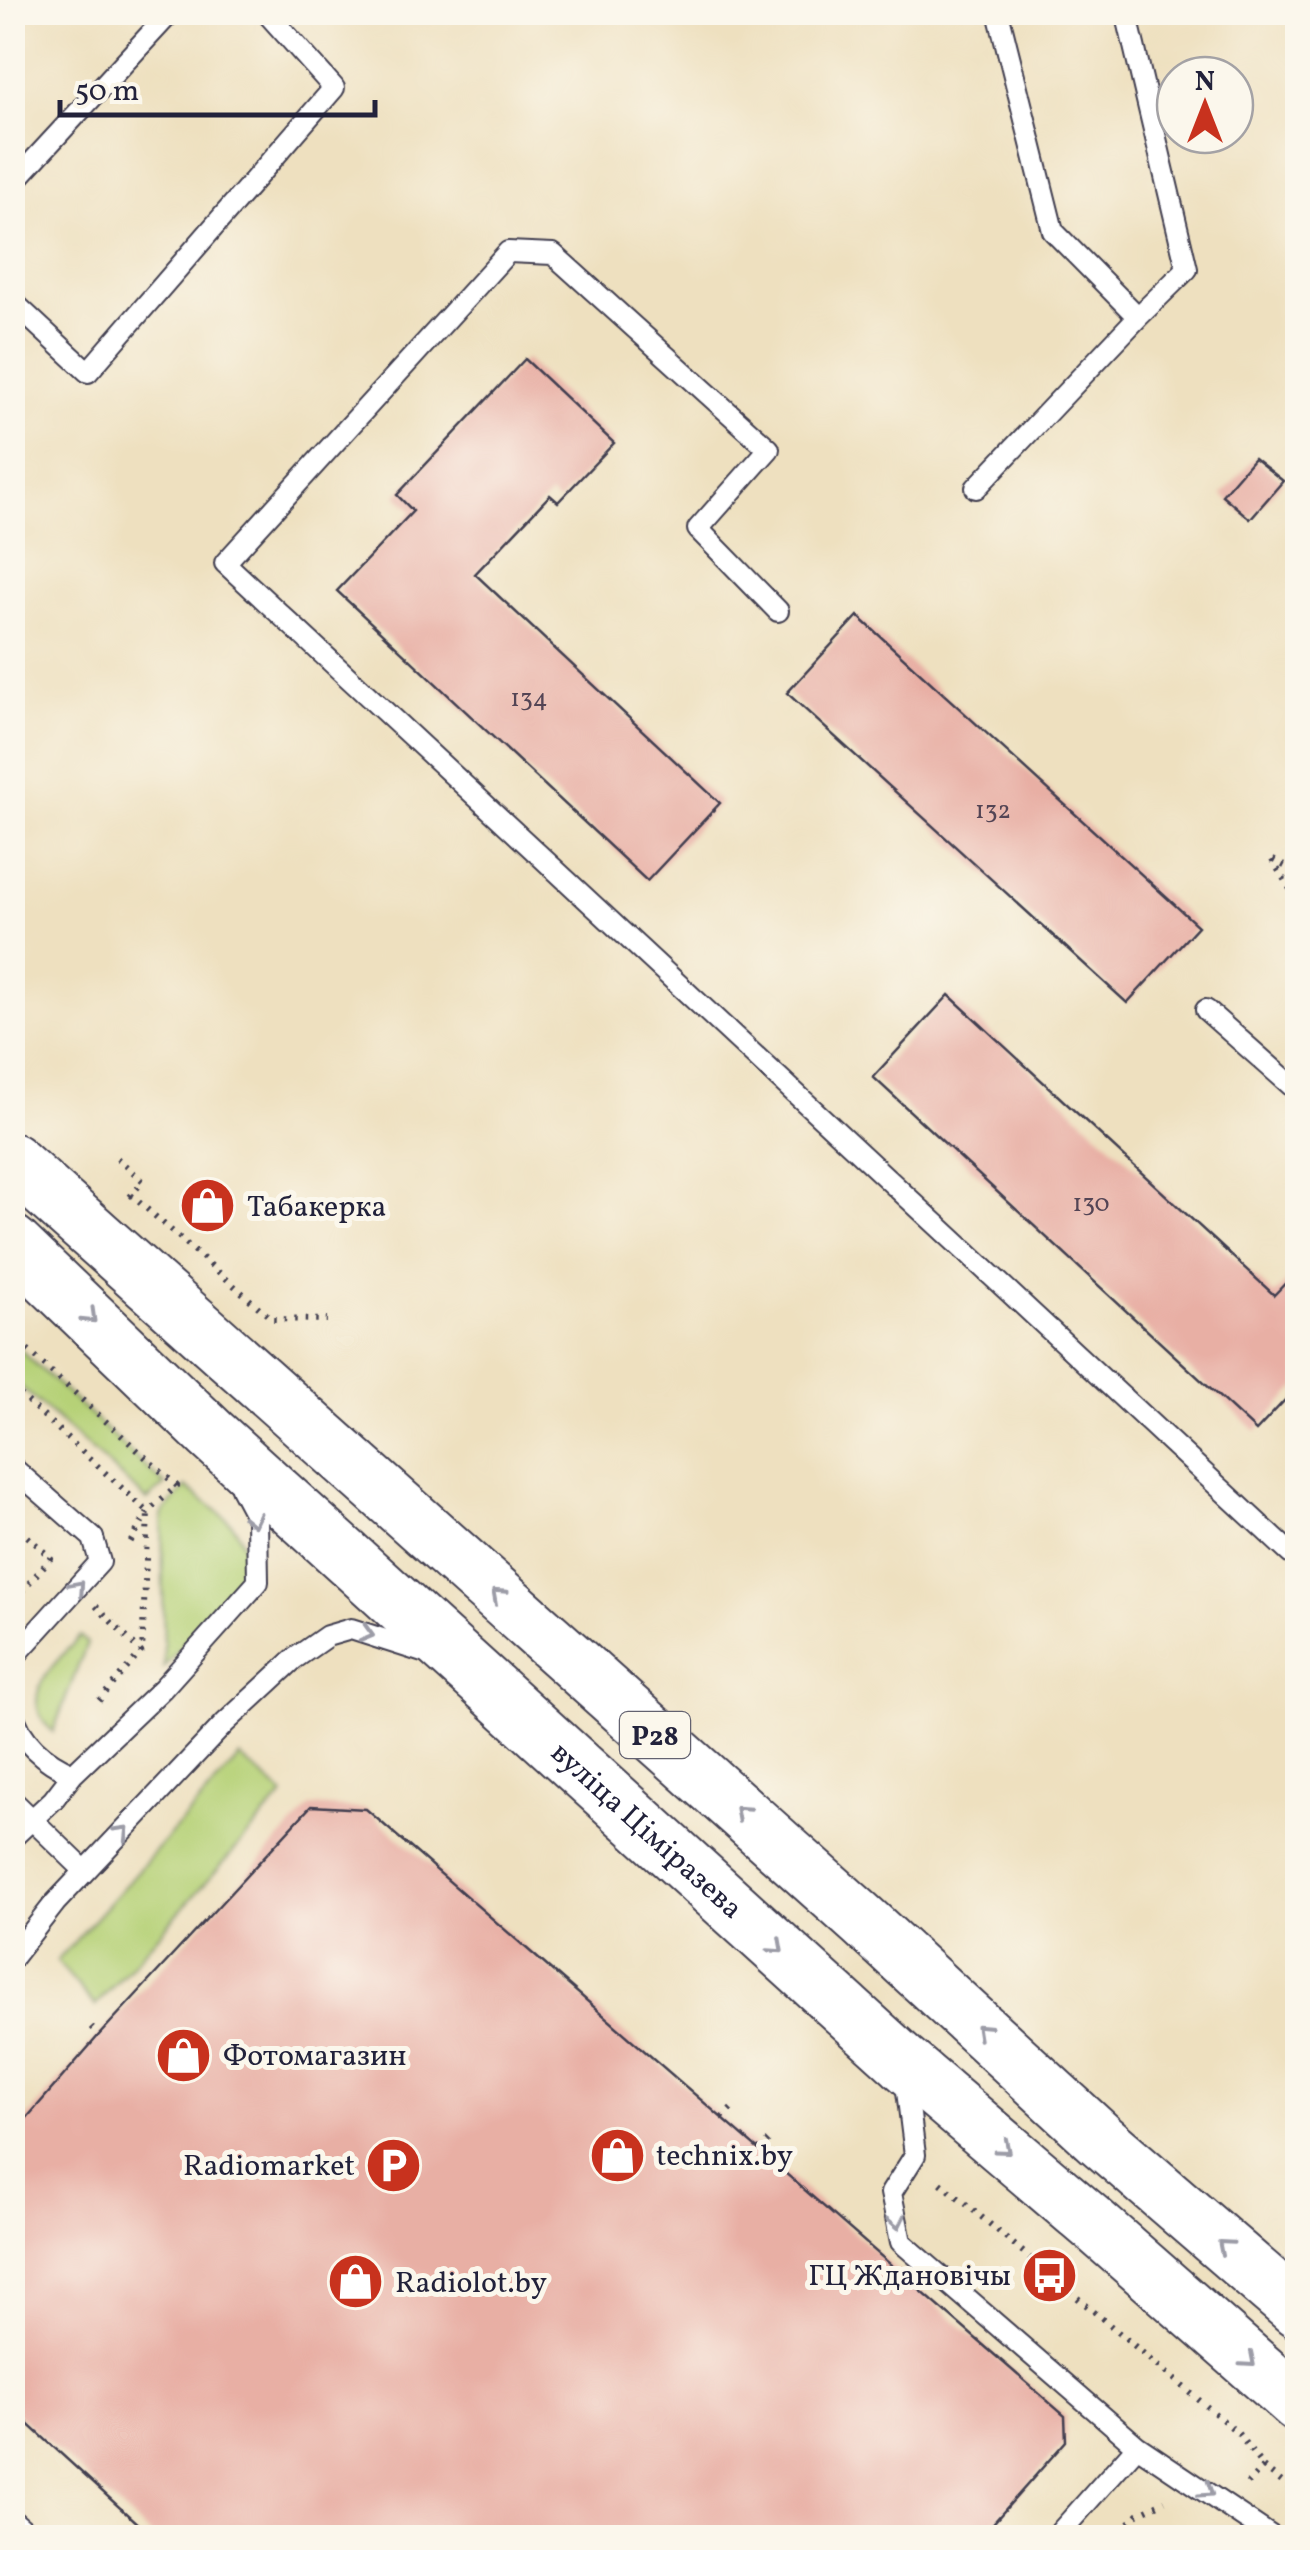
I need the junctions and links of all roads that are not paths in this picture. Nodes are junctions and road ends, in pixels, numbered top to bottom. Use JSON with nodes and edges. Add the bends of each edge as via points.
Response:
{"nodes":[{"id":1,"x":171,"y":12,"type":"edge"},
{"id":2,"x":266,"y":12,"type":"edge"},
{"id":3,"x":998,"y":12,"type":"edge"},
{"id":4,"x":1126,"y":12,"type":"edge"},
{"id":5,"x":12,"y":184,"type":"edge"},
{"id":6,"x":12,"y":302,"type":"edge"},
{"id":7,"x":1138,"y":318,"type":"junction"},
{"id":8,"x":976,"y":488,"type":"dead end"},
{"id":9,"x":778,"y":611,"type":"dead end"},
{"id":10,"x":1206,"y":1010,"type":"dead end"},
{"id":11,"x":1298,"y":1080,"type":"edge"},
{"id":12,"x":12,"y":1161,"type":"edge"},
{"id":13,"x":12,"y":1243,"type":"edge"},
{"id":14,"x":211,"y":1434,"type":"junction"},
{"id":15,"x":12,"y":1467,"type":"edge"},
{"id":16,"x":1295,"y":1553,"type":"edge"},
{"id":17,"x":12,"y":1659,"type":"edge"},
{"id":18,"x":472,"y":1669,"type":"junction"},
{"id":19,"x":12,"y":1710,"type":"edge"},
{"id":20,"x":73,"y":1774,"type":"junction"},
{"id":21,"x":12,"y":1800,"type":"edge"},
{"id":22,"x":31,"y":1817,"type":"junction"},
{"id":23,"x":12,"y":1838,"type":"edge"},
{"id":24,"x":85,"y":1871,"type":"junction"},
{"id":25,"x":12,"y":1958,"type":"edge"},
{"id":26,"x":903,"y":2062,"type":"junction"},
{"id":27,"x":1298,"y":2310,"type":"edge"},
{"id":28,"x":1298,"y":2404,"type":"edge"},
{"id":29,"x":1137,"y":2446,"type":"junction"},
{"id":30,"x":12,"y":2520,"type":"edge"},
{"id":31,"x":32,"y":2538,"type":"edge"},
{"id":32,"x":1055,"y":2538,"type":"edge"},
{"id":33,"x":1274,"y":2538,"type":"edge"}],
"edges":[{"from":1,"to":5,"type":"lane"},
{"from":2,"to":6,"type":"lane","via":[[334,88],[88,372]]},
{"from":3,"to":7,"type":"lane","via":[[1053,230]]},
{"from":4,"to":7,"type":"lane","via":[[1188,269]]},
{"from":7,"to":8,"type":"lane"},
{"from":9,"to":16,"type":"lane","via":[[698,529],[770,449],[553,254],[508,252],[225,564]]},
{"from":10,"to":11,"type":"lane","via":[[1292,1086]]},
{"from":27,"to":12,"type":"main road","number":"Р28","one_way":true},
{"from":13,"to":14,"type":"main road","name":"вуліца Ціміразева","number":"Р28","one_way":true},
{"from":14,"to":18,"type":"main road","name":"вуліца Ціміразева","number":"Р28"},
{"from":14,"to":20,"type":"lane","one_way":true,"via":[[257,1518],[258,1582],[163,1688]]},
{"from":17,"to":15,"type":"lane","one_way":true,"via":[[100,1562],[93,1538]]},
{"from":24,"to":18,"type":"lane","one_way":true,"via":[[225,1723],[327,1636],[352,1629]]},
{"from":18,"to":26,"type":"main road","name":"вуліца Ціміразева","number":"Р28","one_way":true},
{"from":19,"to":20,"type":"lane","via":[[47,1763]]},
{"from":20,"to":22,"type":"lane"},
{"from":21,"to":22,"type":"lane"},
{"from":22,"to":23,"type":"lane"},
{"from":22,"to":24,"type":"lane"},
{"from":24,"to":25,"type":"lane"},
{"from":26,"to":28,"type":"main road","name":"вуліца Ціміразева","number":"Р28","one_way":true},
{"from":26,"to":29,"type":"lane","one_way":true,"via":[[914,2155],[890,2193],[901,2242]]},
{"from":29,"to":32,"type":"lane"},
{"from":29,"to":33,"type":"lane","one_way":true},
{"from":30,"to":31,"type":"lane"}]}
